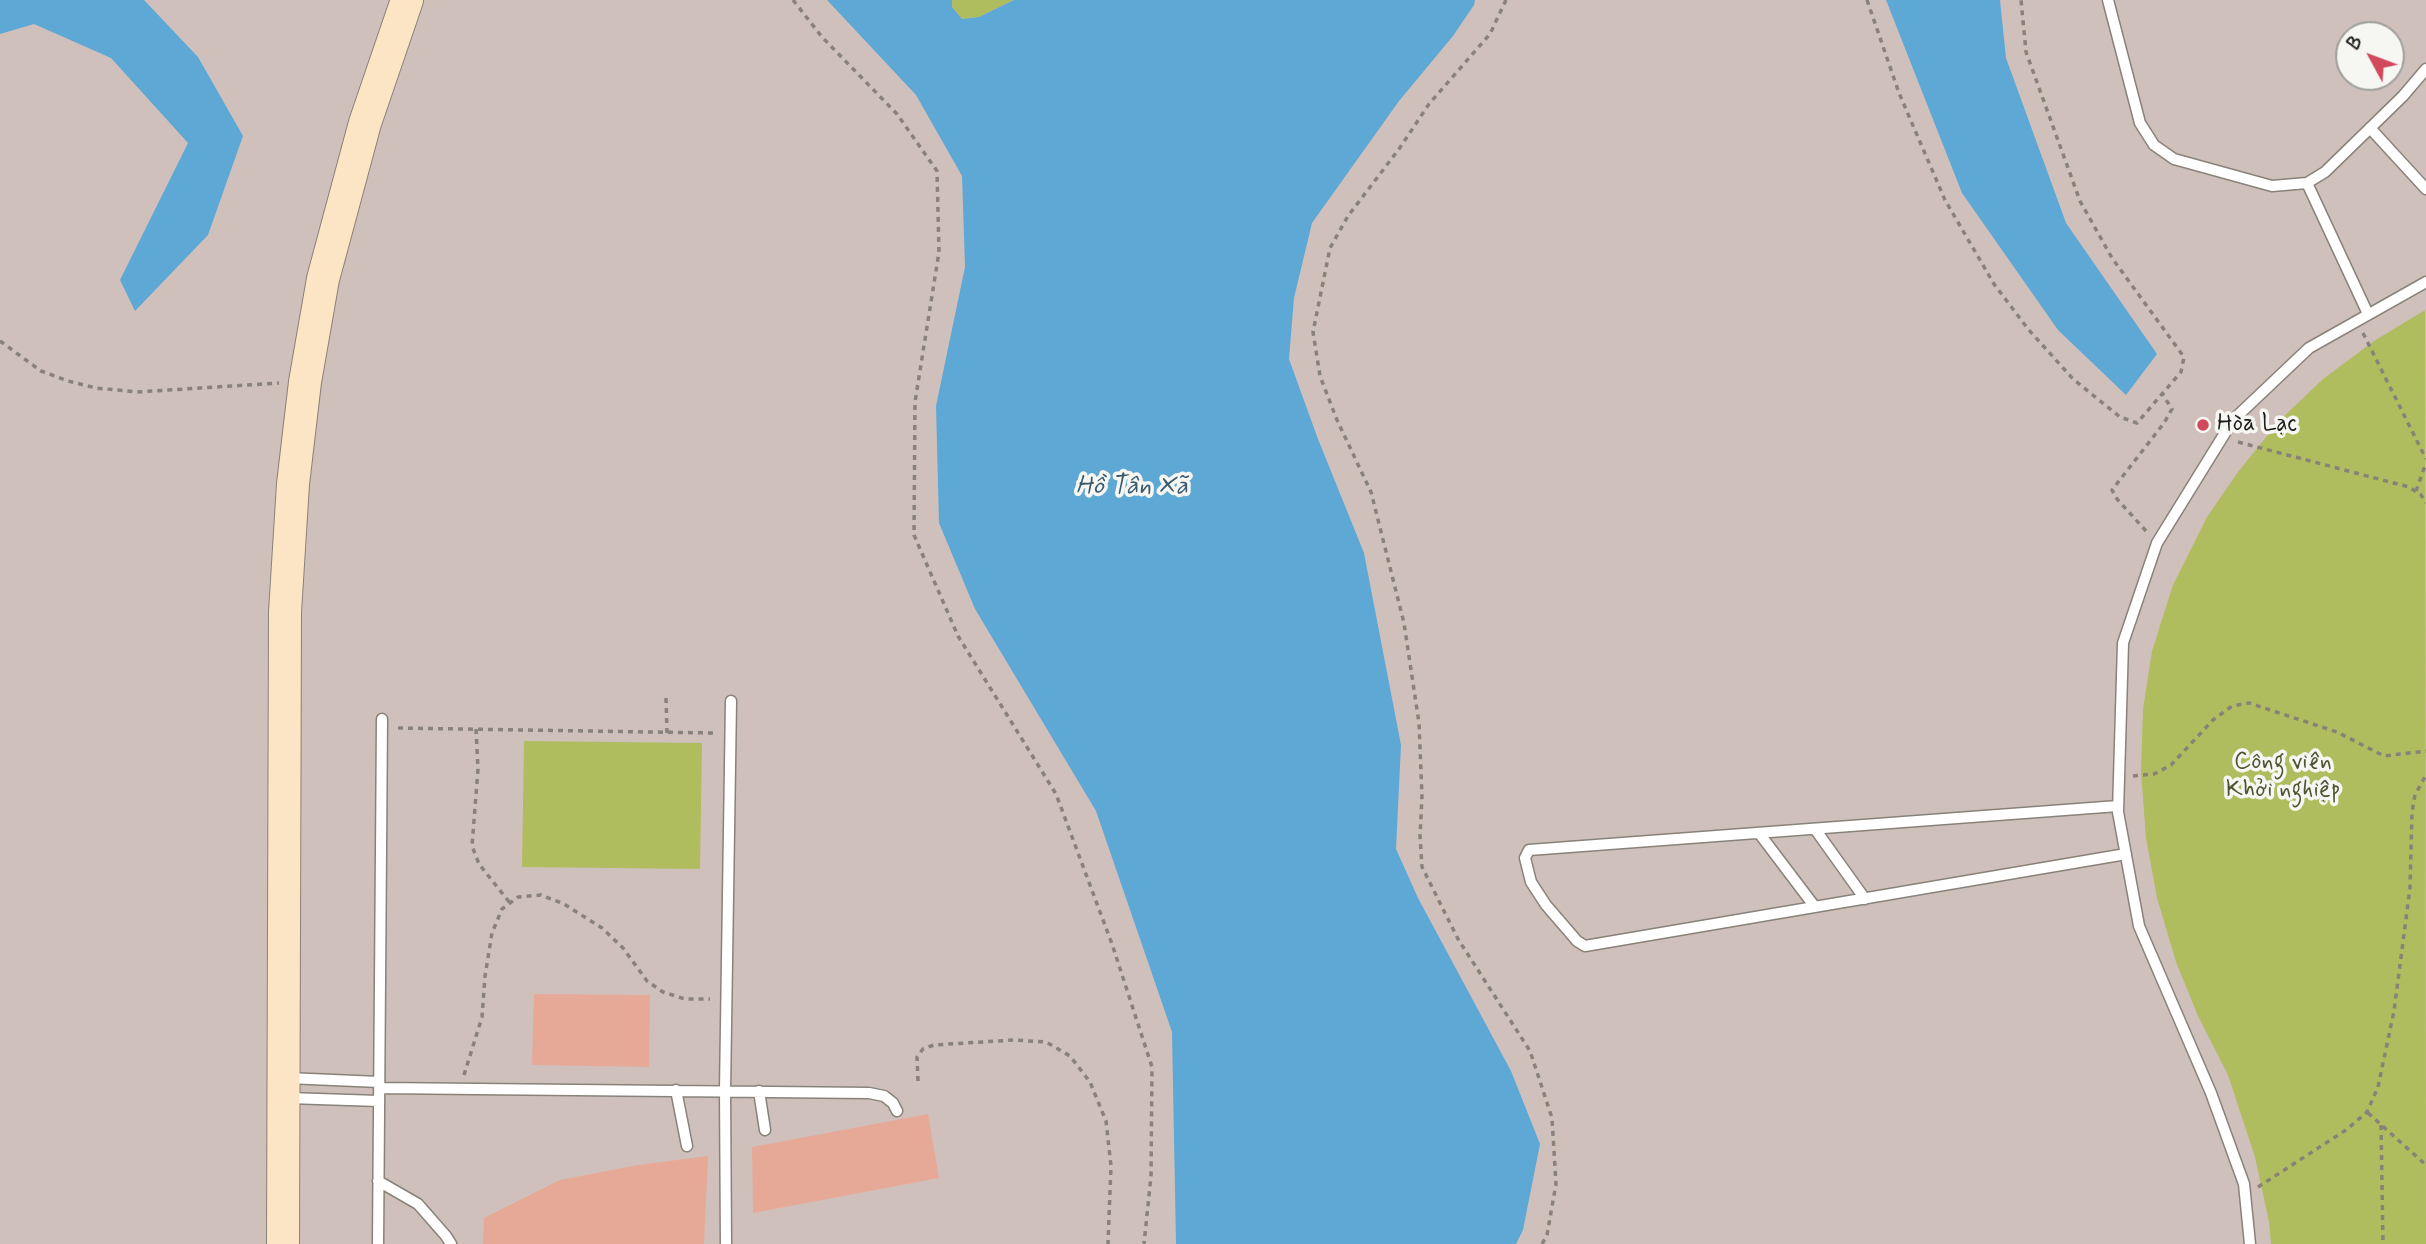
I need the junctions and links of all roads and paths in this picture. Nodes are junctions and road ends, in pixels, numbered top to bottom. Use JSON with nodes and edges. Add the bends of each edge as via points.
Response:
{"nodes":[{"id":1,"x":407,"y":0,"type":"edge"},
{"id":2,"x":793,"y":0,"type":"edge"},
{"id":3,"x":1506,"y":0,"type":"edge"},
{"id":4,"x":1867,"y":0,"type":"edge"},
{"id":5,"x":2021,"y":0,"type":"edge"},
{"id":6,"x":2108,"y":0,"type":"edge"},
{"id":7,"x":2426,"y":69,"type":"edge"},
{"id":8,"x":2370,"y":128,"type":"junction"},
{"id":9,"x":2307,"y":183,"type":"junction"},
{"id":10,"x":2426,"y":189,"type":"edge"},
{"id":11,"x":2426,"y":282,"type":"edge"},
{"id":12,"x":2368,"y":314,"type":"junction"},
{"id":13,"x":2357,"y":320,"type":"junction"},
{"id":14,"x":0,"y":341,"type":"edge"},
{"id":15,"x":305,"y":382,"type":"junction"},
{"id":16,"x":2162,"y":395,"type":"junction"},
{"id":17,"x":2222,"y":438,"type":"junction"},
{"id":18,"x":2426,"y":461,"type":"edge"},
{"id":19,"x":2416,"y":491,"type":"junction"},
{"id":20,"x":2426,"y":503,"type":"edge"},
{"id":21,"x":2157,"y":543,"type":"junction"},
{"id":22,"x":666,"y":698,"type":"dead end"},
{"id":23,"x":731,"y":701,"type":"dead end"},
{"id":24,"x":382,"y":719,"type":"dead end"},
{"id":25,"x":398,"y":727,"type":"dead end"},
{"id":26,"x":476,"y":729,"type":"junction"},
{"id":27,"x":667,"y":733,"type":"junction"},
{"id":28,"x":714,"y":733,"type":"dead end"},
{"id":29,"x":2426,"y":751,"type":"edge"},
{"id":30,"x":2426,"y":775,"type":"edge"},
{"id":31,"x":2119,"y":776,"type":"junction"},
{"id":32,"x":2118,"y":806,"type":"junction"},
{"id":33,"x":1815,"y":830,"type":"junction"},
{"id":34,"x":1759,"y":833,"type":"junction"},
{"id":35,"x":2126,"y":854,"type":"junction"},
{"id":36,"x":1865,"y":898,"type":"junction"},
{"id":37,"x":510,"y":903,"type":"junction"},
{"id":38,"x":1815,"y":907,"type":"junction"},
{"id":39,"x":710,"y":999,"type":"dead end"},
{"id":40,"x":464,"y":1075,"type":"dead end"},
{"id":41,"x":918,"y":1081,"type":"dead end"},
{"id":42,"x":379,"y":1085,"type":"junction"},
{"id":43,"x":285,"y":1088,"type":"junction"},
{"id":44,"x":676,"y":1090,"type":"junction"},
{"id":45,"x":725,"y":1090,"type":"junction"},
{"id":46,"x":759,"y":1091,"type":"junction"},
{"id":47,"x":379,"y":1101,"type":"junction"},
{"id":48,"x":897,"y":1111,"type":"dead end"},
{"id":49,"x":2367,"y":1112,"type":"junction"},
{"id":50,"x":2381,"y":1125,"type":"junction"},
{"id":51,"x":765,"y":1130,"type":"dead end"},
{"id":52,"x":687,"y":1146,"type":"dead end"},
{"id":53,"x":2426,"y":1165,"type":"edge"},
{"id":54,"x":378,"y":1181,"type":"junction"},
{"id":55,"x":2245,"y":1196,"type":"junction"},
{"id":56,"x":283,"y":1244,"type":"edge"},
{"id":57,"x":378,"y":1244,"type":"edge"},
{"id":58,"x":450,"y":1244,"type":"edge"},
{"id":59,"x":726,"y":1244,"type":"edge"},
{"id":60,"x":1108,"y":1244,"type":"edge"},
{"id":61,"x":1144,"y":1244,"type":"edge"},
{"id":62,"x":1542,"y":1244,"type":"edge"},
{"id":63,"x":2250,"y":1244,"type":"edge"},
{"id":64,"x":2383,"y":1244,"type":"edge"}],
"edges":[{"from":1,"to":15,"type":"street","via":[[339,216]]},
{"from":2,"to":61,"type":"path","via":[[822,37],[897,114],[937,172],[939,252],[915,402],[914,535],[958,636],[1056,794],[1152,1067],[1151,1176]]},
{"from":3,"to":62,"type":"path","via":[[1490,34],[1429,104],[1348,216],[1330,248],[1313,332],[1324,387],[1371,492],[1404,623],[1419,723],[1422,867],[1458,939],[1530,1051],[1552,1118],[1556,1184]]},
{"from":4,"to":16,"type":"path","via":[[1899,93],[1945,200],[1994,284],[2073,379],[2120,416],[2137,423]]},
{"from":5,"to":16,"type":"path","via":[[2026,52],[2080,201],[2112,258],[2185,357],[2182,372]]},
{"from":6,"to":9,"type":"lane","via":[[2140,123],[2154,145],[2174,159],[2243,180],[2272,187]]},
{"from":7,"to":8,"type":"lane"},
{"from":8,"to":9,"type":"lane","via":[[2325,172]]},
{"from":8,"to":10,"type":"lane"},
{"from":9,"to":12,"type":"lane"},
{"from":11,"to":12,"type":"lane"},
{"from":12,"to":13,"type":"lane"},
{"from":13,"to":17,"type":"lane","via":[[2309,348],[2233,420]]},
{"from":13,"to":18,"type":"path"},
{"from":14,"to":15,"type":"path","via":[[41,371],[96,388],[137,392]]},
{"from":15,"to":43,"type":"street","via":[[285,612]]},
{"from":16,"to":21,"type":"path","via":[[2172,409],[2112,490]]},
{"from":17,"to":19,"type":"path"},
{"from":17,"to":21,"type":"lane"},
{"from":18,"to":19,"type":"path"},
{"from":19,"to":20,"type":"path"},
{"from":21,"to":31,"type":"lane","via":[[2123,643]]},
{"from":22,"to":27,"type":"path"},
{"from":23,"to":45,"type":"lane"},
{"from":24,"to":42,"type":"lane"},
{"from":25,"to":26,"type":"path"},
{"from":26,"to":27,"type":"path"},
{"from":26,"to":37,"type":"path","via":[[472,846],[479,864]]},
{"from":27,"to":28,"type":"path"},
{"from":29,"to":31,"type":"path","via":[[2384,756],[2337,732],[2249,703],[2232,706],[2213,720],[2171,765],[2154,774]]},
{"from":30,"to":49,"type":"path","via":[[2412,812],[2410,888],[2394,1011],[2378,1087]]},
{"from":31,"to":32,"type":"lane"},
{"from":32,"to":33,"type":"lane"},
{"from":32,"to":35,"type":"lane"},
{"from":33,"to":34,"type":"lane"},
{"from":33,"to":36,"type":"lane"},
{"from":34,"to":38,"type":"lane"},
{"from":34,"to":38,"type":"lane","via":[[1529,850],[1525,858],[1531,881],[1546,905],[1585,946]]},
{"from":35,"to":36,"type":"lane"},
{"from":35,"to":55,"type":"lane","via":[[2140,926],[2211,1093]]},
{"from":36,"to":38,"type":"lane"},
{"from":37,"to":39,"type":"path","via":[[518,897],[541,895],[564,904],[602,928],[663,992],[685,999]]},
{"from":37,"to":40,"type":"path","via":[[502,909],[492,933],[482,1017]]},
{"from":41,"to":60,"type":"path","via":[[917,1058],[923,1049],[934,1045],[1046,1042],[1069,1056],[1090,1082],[1106,1121],[1111,1166]]},
{"from":42,"to":43,"type":"lane"},
{"from":42,"to":44,"type":"lane"},
{"from":42,"to":47,"type":"lane"},
{"from":43,"to":47,"type":"lane"},
{"from":43,"to":56,"type":"street"},
{"from":44,"to":45,"type":"lane"},
{"from":44,"to":52,"type":"lane"},
{"from":45,"to":46,"type":"lane"},
{"from":45,"to":59,"type":"lane"},
{"from":46,"to":48,"type":"lane","via":[[869,1093],[884,1096]]},
{"from":46,"to":51,"type":"lane"},
{"from":47,"to":54,"type":"lane"},
{"from":49,"to":50,"type":"path"},
{"from":49,"to":55,"type":"path"},
{"from":50,"to":53,"type":"path"},
{"from":50,"to":64,"type":"path"},
{"from":54,"to":57,"type":"lane"},
{"from":54,"to":58,"type":"lane","via":[[418,1205]]},
{"from":55,"to":63,"type":"lane"}]}
